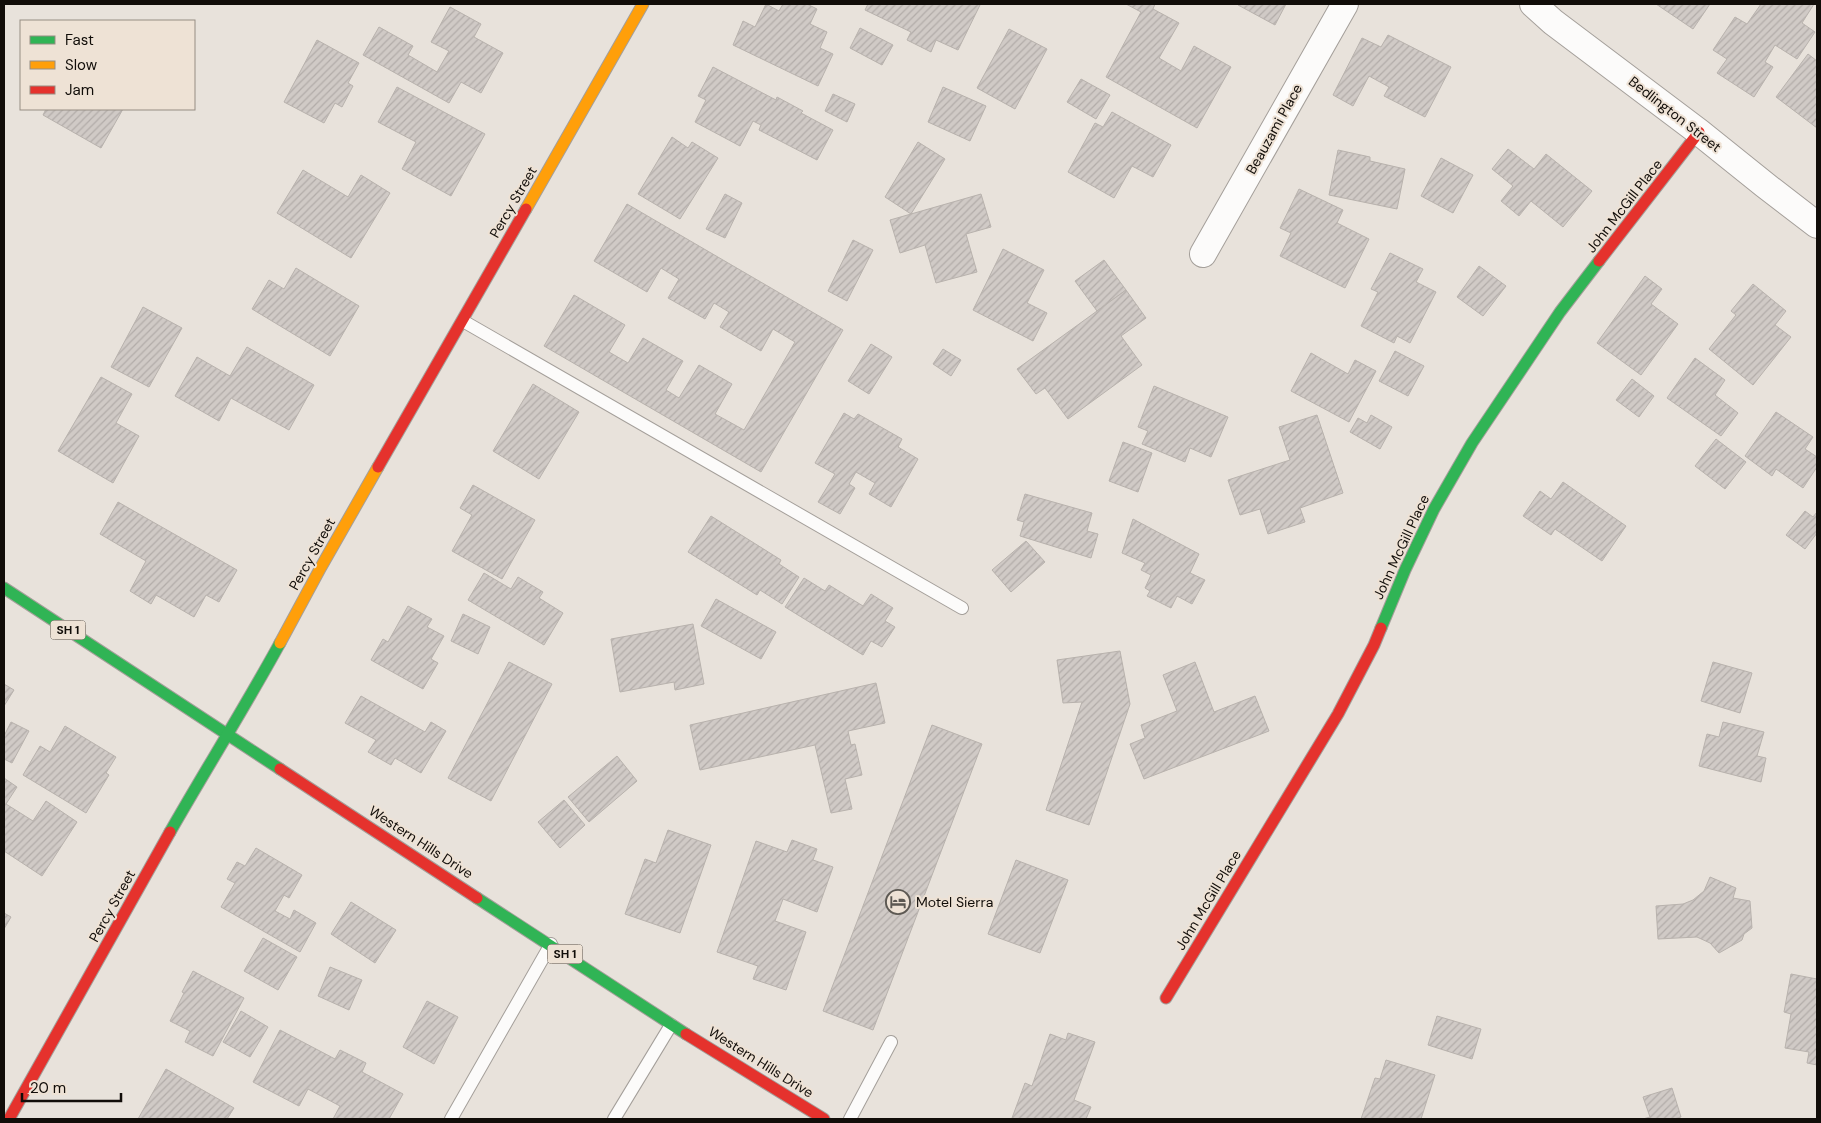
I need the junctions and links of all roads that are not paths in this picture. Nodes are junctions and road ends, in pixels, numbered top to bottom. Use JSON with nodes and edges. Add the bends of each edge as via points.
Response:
{"nodes":[{"id":1,"x":643,"y":4,"type":"edge"},
{"id":2,"x":1345,"y":4,"type":"edge"},
{"id":3,"x":1533,"y":4,"type":"edge"},
{"id":4,"x":1699,"y":132,"type":"junction"},
{"id":5,"x":1817,"y":225,"type":"edge"},
{"id":6,"x":1203,"y":254,"type":"dead end"},
{"id":7,"x":463,"y":321,"type":"junction"},
{"id":8,"x":4,"y":588,"type":"edge"},
{"id":9,"x":962,"y":608,"type":"dead end"},
{"id":10,"x":228,"y":734,"type":"junction"},
{"id":11,"x":551,"y":944,"type":"junction"},
{"id":12,"x":1166,"y":998,"type":"dead end"},
{"id":13,"x":672,"y":1025,"type":"junction"},
{"id":14,"x":891,"y":1042,"type":"dead end"},
{"id":15,"x":9,"y":1119,"type":"edge"},
{"id":16,"x":451,"y":1119,"type":"edge"},
{"id":17,"x":614,"y":1119,"type":"edge"},
{"id":18,"x":824,"y":1119,"type":"edge"},
{"id":19,"x":850,"y":1119,"type":"edge"}],
"edges":[{"from":1,"to":7,"type":"main road","name":"Percy Street"},
{"from":2,"to":6,"type":"street","name":"Beauzami Place"},
{"from":3,"to":4,"type":"street","name":"Bedlington Street"},
{"from":4,"to":5,"type":"street","name":"Bedlington Street"},
{"from":4,"to":12,"type":"main road","name":"John McGill Place","via":[[1560,312],[1472,443],[1434,509],[1374,645],[1338,714]]},
{"from":7,"to":9,"type":"lane"},
{"from":7,"to":10,"type":"main road","name":"Percy Street"},
{"from":8,"to":10,"type":"main road","name":"Western Hills Drive","number":"SH 1"},
{"from":10,"to":11,"type":"main road","name":"Western Hills Drive","number":"SH 1"},
{"from":10,"to":15,"type":"main road","name":"Percy Street"},
{"from":11,"to":13,"type":"main road","name":"Western Hills Drive","number":"SH 1"},
{"from":11,"to":16,"type":"lane"},
{"from":13,"to":17,"type":"lane"},
{"from":13,"to":18,"type":"main road","name":"Western Hills Drive","number":"SH 1"},
{"from":14,"to":19,"type":"lane"}]}
